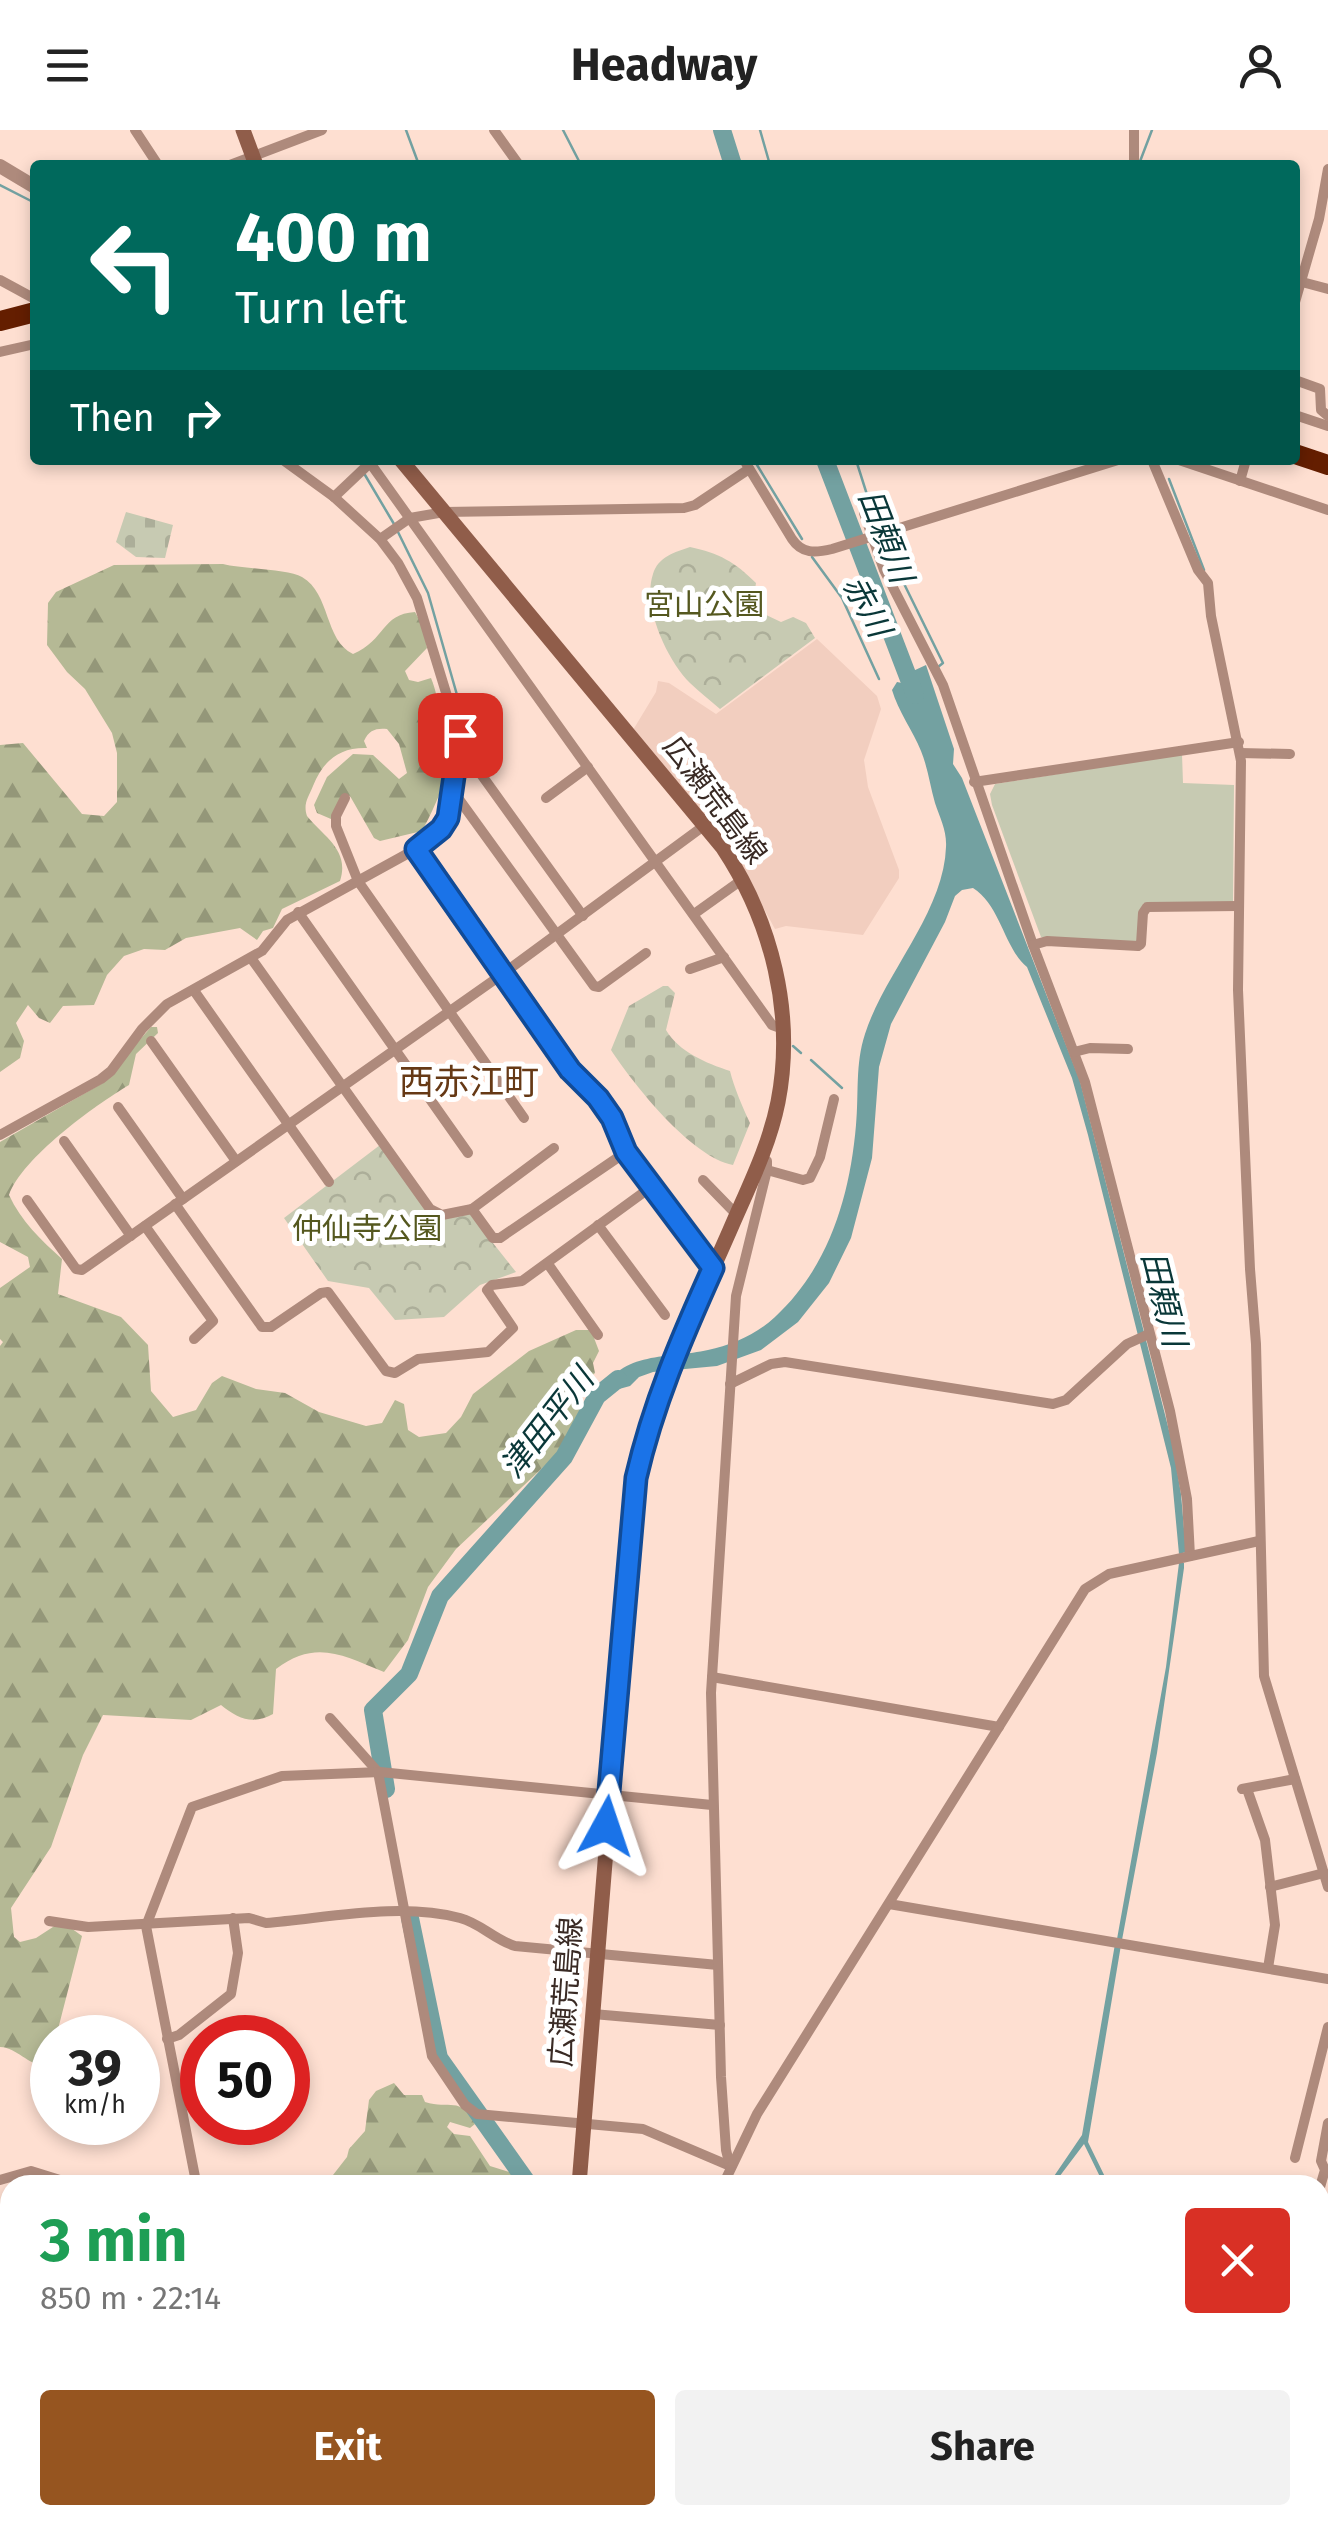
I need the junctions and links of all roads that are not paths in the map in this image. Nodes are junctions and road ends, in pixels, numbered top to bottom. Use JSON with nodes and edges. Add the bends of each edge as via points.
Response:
{"nodes":[{"id":1,"x":135,"y":130,"type":"edge"},
{"id":2,"x":242,"y":130,"type":"edge"},
{"id":3,"x":322,"y":130,"type":"edge"},
{"id":4,"x":494,"y":130,"type":"edge"},
{"id":5,"x":1134,"y":130,"type":"edge"},
{"id":6,"x":155,"y":160,"type":"edge"},
{"id":7,"x":255,"y":160,"type":"edge"},
{"id":8,"x":257,"y":160,"type":"edge"},
{"id":9,"x":515,"y":160,"type":"edge"},
{"id":10,"x":1134,"y":160,"type":"edge"},
{"id":11,"x":0,"y":166,"type":"edge"},
{"id":12,"x":1328,"y":170,"type":"edge"},
{"id":13,"x":30,"y":184,"type":"edge"},
{"id":14,"x":1301,"y":261,"type":"edge"},
{"id":15,"x":0,"y":280,"type":"edge"},
{"id":16,"x":1302,"y":282,"type":"junction"},
{"id":17,"x":1300,"y":288,"type":"edge"},
{"id":18,"x":1328,"y":289,"type":"edge"},
{"id":19,"x":30,"y":296,"type":"edge"},
{"id":20,"x":30,"y":316,"type":"edge"},
{"id":21,"x":0,"y":323,"type":"edge"},
{"id":22,"x":30,"y":345,"type":"edge"},
{"id":23,"x":0,"y":352,"type":"edge"},
{"id":24,"x":1300,"y":382,"type":"edge"},
{"id":25,"x":1328,"y":416,"type":"edge"},
{"id":26,"x":1300,"y":417,"type":"edge"},
{"id":27,"x":1328,"y":426,"type":"edge"},
{"id":28,"x":1300,"y":452,"type":"edge"},
{"id":29,"x":1328,"y":461,"type":"edge"},
{"id":30,"x":290,"y":465,"type":"edge"},
{"id":31,"x":366,"y":465,"type":"edge"},
{"id":32,"x":373,"y":465,"type":"edge"},
{"id":33,"x":405,"y":465,"type":"edge"},
{"id":34,"x":746,"y":465,"type":"edge"},
{"id":35,"x":1102,"y":465,"type":"edge"},
{"id":36,"x":1154,"y":465,"type":"edge"},
{"id":37,"x":1194,"y":465,"type":"edge"},
{"id":38,"x":1245,"y":465,"type":"edge"},
{"id":39,"x":1240,"y":481,"type":"junction"},
{"id":40,"x":334,"y":497,"type":"junction"},
{"id":41,"x":1328,"y":510,"type":"edge"},
{"id":42,"x":444,"y":512,"type":"junction"},
{"id":43,"x":864,"y":514,"type":"dead end"},
{"id":44,"x":410,"y":518,"type":"junction"},
{"id":45,"x":871,"y":536,"type":"junction"},
{"id":46,"x":380,"y":539,"type":"junction"},
{"id":47,"x":460,"y":745,"type":"junction"},
{"id":48,"x":1240,"y":748,"type":"junction"},
{"id":49,"x":1290,"y":754,"type":"dead end"},
{"id":50,"x":588,"y":767,"type":"junction"},
{"id":51,"x":974,"y":782,"type":"junction"},
{"id":52,"x":453,"y":791,"type":"junction"},
{"id":53,"x":345,"y":798,"type":"dead end"},
{"id":54,"x":546,"y":798,"type":"dead end"},
{"id":55,"x":704,"y":825,"type":"junction"},
{"id":56,"x":416,"y":849,"type":"junction"},
{"id":57,"x":654,"y":863,"type":"junction"},
{"id":58,"x":743,"y":879,"type":"junction"},
{"id":59,"x":358,"y":880,"type":"junction"},
{"id":60,"x":1238,"y":906,"type":"junction"},
{"id":61,"x":298,"y":912,"type":"junction"},
{"id":62,"x":694,"y":914,"type":"junction"},
{"id":63,"x":583,"y":916,"type":"junction"},
{"id":64,"x":556,"y":936,"type":"junction"},
{"id":65,"x":1033,"y":945,"type":"junction"},
{"id":66,"x":646,"y":953,"type":"dead end"},
{"id":67,"x":724,"y":957,"type":"junction"},
{"id":68,"x":252,"y":958,"type":"junction"},
{"id":69,"x":690,"y":970,"type":"dead end"},
{"id":70,"x":504,"y":974,"type":"junction"},
{"id":71,"x":196,"y":992,"type":"dead end"},
{"id":72,"x":448,"y":1011,"type":"junction"},
{"id":73,"x":783,"y":1029,"type":"junction"},
{"id":74,"x":150,"y":1042,"type":"dead end"},
{"id":75,"x":1128,"y":1049,"type":"dead end"},
{"id":76,"x":395,"y":1050,"type":"junction"},
{"id":77,"x":1074,"y":1052,"type":"junction"},
{"id":78,"x":342,"y":1087,"type":"junction"},
{"id":79,"x":834,"y":1099,"type":"dead end"},
{"id":80,"x":118,"y":1107,"type":"dead end"},
{"id":81,"x":524,"y":1118,"type":"dead end"},
{"id":82,"x":289,"y":1124,"type":"junction"},
{"id":83,"x":0,"y":1135,"type":"edge"},
{"id":84,"x":64,"y":1141,"type":"dead end"},
{"id":85,"x":554,"y":1148,"type":"dead end"},
{"id":86,"x":626,"y":1152,"type":"junction"},
{"id":87,"x":468,"y":1153,"type":"dead end"},
{"id":88,"x":236,"y":1161,"type":"junction"},
{"id":89,"x":765,"y":1163,"type":"junction"},
{"id":90,"x":703,"y":1180,"type":"dead end"},
{"id":91,"x":329,"y":1182,"type":"dead end"},
{"id":92,"x":650,"y":1187,"type":"junction"},
{"id":93,"x":26,"y":1200,"type":"dead end"},
{"id":94,"x":179,"y":1201,"type":"junction"},
{"id":95,"x":472,"y":1208,"type":"junction"},
{"id":96,"x":736,"y":1214,"type":"junction"},
{"id":97,"x":598,"y":1225,"type":"junction"},
{"id":98,"x":145,"y":1226,"type":"junction"},
{"id":99,"x":131,"y":1236,"type":"junction"},
{"id":100,"x":548,"y":1264,"type":"junction"},
{"id":101,"x":713,"y":1268,"type":"junction"},
{"id":102,"x":666,"y":1315,"type":"dead end"},
{"id":103,"x":598,"y":1334,"type":"dead end"},
{"id":104,"x":1144,"y":1336,"type":"junction"},
{"id":105,"x":194,"y":1338,"type":"dead end"},
{"id":106,"x":730,"y":1384,"type":"junction"},
{"id":107,"x":1259,"y":1541,"type":"junction"},
{"id":108,"x":1188,"y":1557,"type":"junction"},
{"id":109,"x":712,"y":1677,"type":"junction"},
{"id":110,"x":330,"y":1718,"type":"dead end"},
{"id":111,"x":999,"y":1727,"type":"junction"},
{"id":112,"x":382,"y":1772,"type":"junction"},
{"id":113,"x":1295,"y":1780,"type":"junction"},
{"id":114,"x":609,"y":1793,"type":"junction"},
{"id":115,"x":712,"y":1804,"type":"junction"},
{"id":116,"x":1324,"y":1873,"type":"junction"},
{"id":117,"x":1270,"y":1887,"type":"junction"},
{"id":118,"x":1328,"y":1887,"type":"edge"},
{"id":119,"x":889,"y":1904,"type":"junction"},
{"id":120,"x":408,"y":1911,"type":"junction"},
{"id":121,"x":233,"y":1918,"type":"junction"},
{"id":122,"x":49,"y":1921,"type":"dead end"},
{"id":123,"x":146,"y":1926,"type":"junction"},
{"id":124,"x":597,"y":1954,"type":"junction"},
{"id":125,"x":718,"y":1965,"type":"junction"},
{"id":126,"x":1268,"y":1968,"type":"junction"},
{"id":127,"x":1328,"y":1979,"type":"edge"},
{"id":128,"x":593,"y":2014,"type":"junction"},
{"id":129,"x":720,"y":2024,"type":"junction"},
{"id":130,"x":1328,"y":2027,"type":"edge"},
{"id":131,"x":167,"y":2039,"type":"junction"},
{"id":132,"x":584,"y":2122,"type":"junction"},
{"id":133,"x":1328,"y":2123,"type":"edge"},
{"id":134,"x":1295,"y":2158,"type":"dead end"},
{"id":135,"x":730,"y":2166,"type":"junction"},
{"id":136,"x":16,"y":2175,"type":"edge"},
{"id":137,"x":47,"y":2175,"type":"edge"},
{"id":138,"x":195,"y":2175,"type":"edge"},
{"id":139,"x":579,"y":2175,"type":"edge"},
{"id":140,"x":727,"y":2175,"type":"edge"},
{"id":141,"x":1324,"y":2175,"type":"edge"}],
"edges":[{"from":1,"to":6,"type":"street"},
{"from":2,"to":7,"type":"main road"},
{"from":3,"to":8,"type":"street"},
{"from":4,"to":9,"type":"street"},
{"from":5,"to":10,"type":"street"},
{"from":11,"to":13,"type":"street"},
{"from":12,"to":14,"type":"street"},
{"from":14,"to":16,"type":"street"},
{"from":15,"to":19,"type":"street"},
{"from":16,"to":17,"type":"street"},
{"from":16,"to":18,"type":"street"},
{"from":20,"to":21,"type":"highway"},
{"from":22,"to":23,"type":"street"},
{"from":24,"to":25,"type":"street","via":[[1320,389],[1321,410]]},
{"from":26,"to":27,"type":"street"},
{"from":28,"to":29,"type":"highway"},
{"from":30,"to":40,"type":"street"},
{"from":31,"to":40,"type":"street"},
{"from":32,"to":44,"type":"street"},
{"from":33,"to":42,"type":"main road","name":"広瀬荒島線"},
{"from":34,"to":42,"type":"street","via":[[684,508]]},
{"from":34,"to":45,"type":"street","via":[[798,548],[808,552]]},
{"from":35,"to":45,"type":"street"},
{"from":36,"to":48,"type":"street","via":[[1208,583]]},
{"from":37,"to":39,"type":"street"},
{"from":38,"to":39,"type":"street"},
{"from":39,"to":41,"type":"street"},
{"from":40,"to":46,"type":"street"},
{"from":42,"to":44,"type":"street"},
{"from":42,"to":55,"type":"main road","name":"広瀬荒島線"},
{"from":43,"to":45,"type":"street"},
{"from":44,"to":46,"type":"street"},
{"from":44,"to":50,"type":"street"},
{"from":45,"to":51,"type":"street","via":[[942,685]]},
{"from":46,"to":47,"type":"street","via":[[416,598]]},
{"from":47,"to":52,"type":"street"},
{"from":47,"to":63,"type":"street"},
{"from":48,"to":49,"type":"street"},
{"from":48,"to":51,"type":"street"},
{"from":48,"to":60,"type":"street"},
{"from":50,"to":54,"type":"street"},
{"from":50,"to":57,"type":"street"},
{"from":51,"to":65,"type":"street"},
{"from":52,"to":56,"type":"street","via":[[445,823]]},
{"from":52,"to":64,"type":"street"},
{"from":53,"to":59,"type":"street","via":[[336,826]]},
{"from":55,"to":57,"type":"street"},
{"from":55,"to":58,"type":"main road","name":"広瀬荒島線"},
{"from":56,"to":59,"type":"street"},
{"from":56,"to":70,"type":"street"},
{"from":57,"to":62,"type":"street"},
{"from":57,"to":63,"type":"street"},
{"from":58,"to":62,"type":"street"},
{"from":58,"to":73,"type":"main road","name":"広瀬荒島線","via":[[769,943]]},
{"from":59,"to":61,"type":"street"},
{"from":59,"to":72,"type":"street"},
{"from":60,"to":65,"type":"street","via":[[1147,906],[1138,946]]},
{"from":60,"to":107,"type":"street"},
{"from":61,"to":68,"type":"street"},
{"from":61,"to":76,"type":"street"},
{"from":62,"to":67,"type":"street"},
{"from":63,"to":64,"type":"street"},
{"from":64,"to":66,"type":"street","via":[[598,987]]},
{"from":64,"to":70,"type":"street"},
{"from":65,"to":77,"type":"street"},
{"from":67,"to":69,"type":"street"},
{"from":67,"to":73,"type":"street","via":[[772,1025]]},
{"from":68,"to":78,"type":"street"},
{"from":68,"to":83,"type":"street","via":[[168,1004],[101,1079]]},
{"from":70,"to":72,"type":"street"},
{"from":70,"to":86,"type":"street","via":[[612,1118]]},
{"from":71,"to":82,"type":"street"},
{"from":72,"to":76,"type":"street"},
{"from":72,"to":81,"type":"street"},
{"from":73,"to":89,"type":"main road","name":"広瀬荒島線"},
{"from":74,"to":88,"type":"street"},
{"from":75,"to":77,"type":"street"},
{"from":76,"to":78,"type":"street"},
{"from":76,"to":87,"type":"street"},
{"from":77,"to":104,"type":"street","via":[[1115,1188]]},
{"from":78,"to":82,"type":"street"},
{"from":78,"to":95,"type":"street","via":[[430,1209],[442,1215]]},
{"from":79,"to":89,"type":"street","via":[[810,1178]]},
{"from":80,"to":94,"type":"street"},
{"from":82,"to":88,"type":"street"},
{"from":82,"to":91,"type":"street"},
{"from":84,"to":99,"type":"street"},
{"from":85,"to":95,"type":"street"},
{"from":86,"to":92,"type":"street"},
{"from":86,"to":95,"type":"street","via":[[500,1238],[493,1238]]},
{"from":88,"to":94,"type":"street"},
{"from":89,"to":96,"type":"main road","name":"広瀬荒島線"},
{"from":89,"to":106,"type":"street","via":[[737,1288]]},
{"from":90,"to":96,"type":"street"},
{"from":92,"to":97,"type":"street"},
{"from":92,"to":101,"type":"street"},
{"from":93,"to":99,"type":"street","via":[[77,1270]]},
{"from":94,"to":98,"type":"street"},
{"from":94,"to":100,"type":"street","via":[[262,1327],[328,1292],[392,1373],[418,1360],[490,1350],[513,1328],[487,1290],[522,1281]]},
{"from":96,"to":101,"type":"main road","name":"広瀬荒島線"},
{"from":97,"to":100,"type":"street"},
{"from":97,"to":102,"type":"street"},
{"from":98,"to":99,"type":"street"},
{"from":98,"to":105,"type":"street","via":[[213,1321]]},
{"from":100,"to":103,"type":"street"},
{"from":101,"to":114,"type":"main road","name":"広瀬荒島線","via":[[664,1381],[636,1478]]},
{"from":104,"to":106,"type":"street","via":[[1053,1404],[786,1362]]},
{"from":104,"to":108,"type":"street","via":[[1180,1458]]},
{"from":106,"to":109,"type":"street"},
{"from":107,"to":108,"type":"street"},
{"from":107,"to":113,"type":"street","via":[[1264,1676]]},
{"from":108,"to":111,"type":"street","via":[[1109,1574],[1085,1589]]},
{"from":109,"to":111,"type":"street"},
{"from":109,"to":115,"type":"street"},
{"from":110,"to":112,"type":"street"},
{"from":111,"to":119,"type":"street"},
{"from":112,"to":114,"type":"street"},
{"from":112,"to":120,"type":"street"},
{"from":112,"to":123,"type":"street","via":[[282,1776],[192,1807]]},
{"from":113,"to":116,"type":"street"},
{"from":113,"to":117,"type":"street","via":[[1244,1789],[1264,1834]]},
{"from":114,"to":115,"type":"street"},
{"from":114,"to":124,"type":"main road","name":"広瀬荒島線"},
{"from":115,"to":125,"type":"street"},
{"from":116,"to":117,"type":"street"},
{"from":116,"to":118,"type":"street"},
{"from":117,"to":126,"type":"street","via":[[1275,1925]]},
{"from":119,"to":126,"type":"street"},
{"from":119,"to":135,"type":"street"},
{"from":120,"to":121,"type":"street","via":[[266,1924]]},
{"from":120,"to":124,"type":"street","via":[[463,1918],[515,1946]]},
{"from":120,"to":132,"type":"street","via":[[434,2061],[464,2106],[480,2115]]},
{"from":121,"to":123,"type":"street"},
{"from":121,"to":131,"type":"street","via":[[238,1953],[231,1994]]},
{"from":122,"to":123,"type":"street"},
{"from":123,"to":131,"type":"street"},
{"from":124,"to":125,"type":"street"},
{"from":124,"to":128,"type":"main road","name":"広瀬荒島線"},
{"from":125,"to":129,"type":"street"},
{"from":126,"to":127,"type":"street"},
{"from":128,"to":129,"type":"street"},
{"from":128,"to":132,"type":"main road","name":"広瀬荒島線"},
{"from":129,"to":135,"type":"street"},
{"from":130,"to":134,"type":"street"},
{"from":131,"to":138,"type":"street"},
{"from":132,"to":135,"type":"street","via":[[644,2129]]},
{"from":132,"to":139,"type":"main road","name":"広瀬荒島線"},
{"from":133,"to":141,"type":"street"},
{"from":135,"to":140,"type":"street"},
{"from":136,"to":137,"type":"street"}]}
